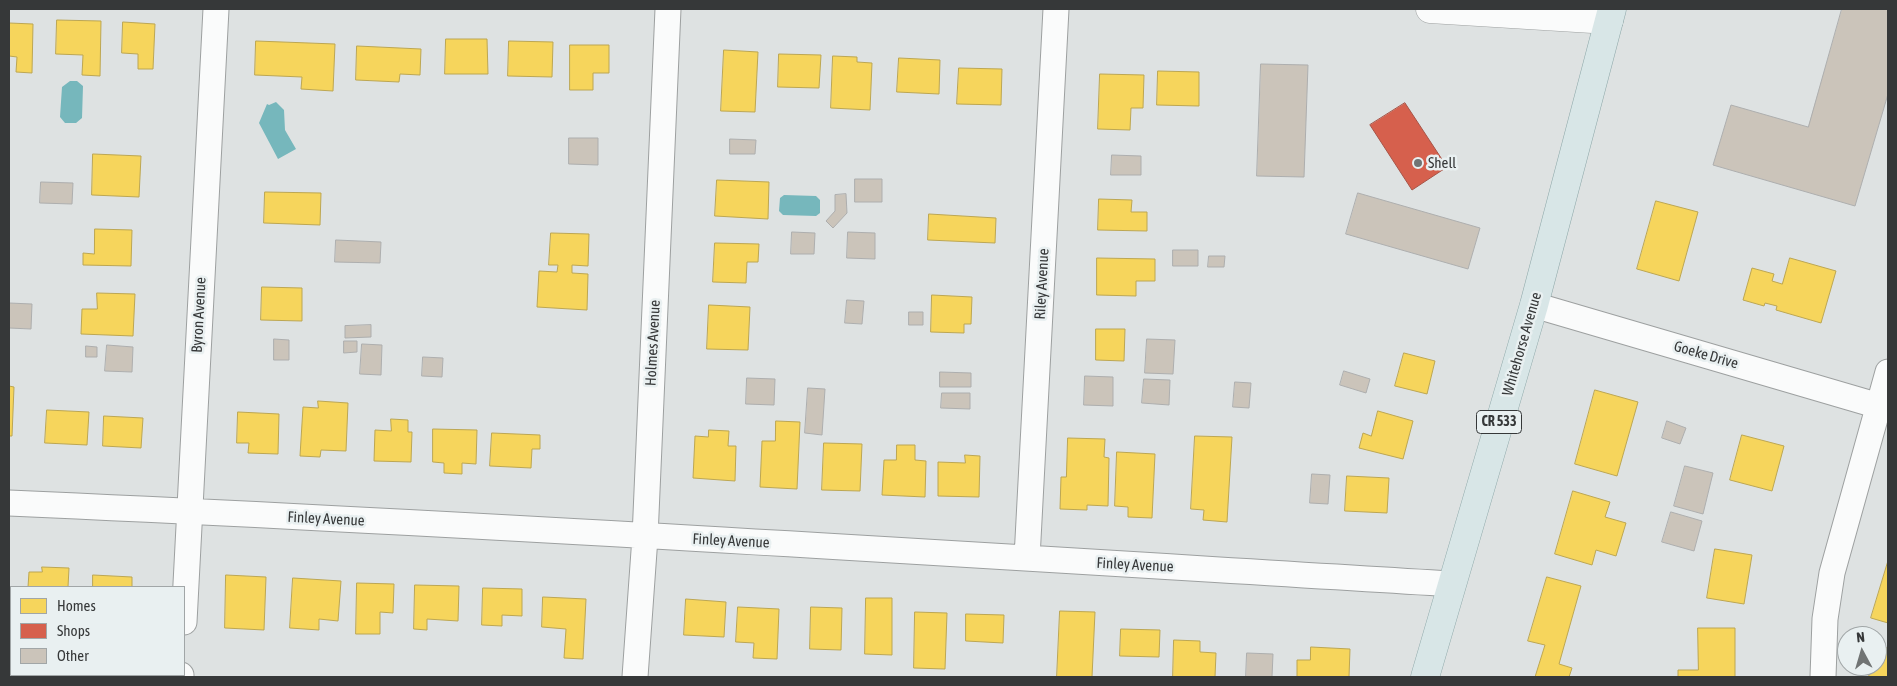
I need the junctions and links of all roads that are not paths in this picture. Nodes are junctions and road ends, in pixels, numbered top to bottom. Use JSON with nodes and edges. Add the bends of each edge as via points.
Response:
{"nodes":[{"id":1,"x":216,"y":9,"type":"edge"},
{"id":2,"x":668,"y":9,"type":"edge"},
{"id":3,"x":1056,"y":9,"type":"edge"},
{"id":4,"x":1430,"y":9,"type":"edge"},
{"id":5,"x":1610,"y":14,"type":"edge"},
{"id":6,"x":1534,"y":305,"type":"junction"},
{"id":7,"x":1888,"y":372,"type":"edge"},
{"id":8,"x":1879,"y":406,"type":"junction"},
{"id":9,"x":9,"y":503,"type":"edge"},
{"id":10,"x":189,"y":511,"type":"junction"},
{"id":11,"x":645,"y":536,"type":"junction"},
{"id":12,"x":1027,"y":558,"type":"junction"},
{"id":13,"x":1452,"y":584,"type":"junction"},
{"id":14,"x":185,"y":600,"type":"edge"},
{"id":15,"x":635,"y":677,"type":"edge"},
{"id":16,"x":1425,"y":677,"type":"edge"},
{"id":17,"x":1822,"y":677,"type":"edge"}],
"edges":[{"from":1,"to":10,"type":"street","name":"Byron Avenue"},
{"from":2,"to":11,"type":"street","name":"Holmes Avenue"},
{"from":3,"to":12,"type":"street","name":"Riley Avenue"},
{"from":4,"to":5,"type":"main road"},
{"from":5,"to":6,"type":"main road","name":"Whitehorse Avenue","number":"CR 533"},
{"from":6,"to":8,"type":"street","name":"Goeke Drive"},
{"from":6,"to":13,"type":"main road","name":"Whitehorse Avenue","number":"CR 533"},
{"from":7,"to":8,"type":"street"},
{"from":8,"to":17,"type":"street","via":[[1832,573],[1825,619]]},
{"from":9,"to":10,"type":"street","name":"Finley Avenue"},
{"from":10,"to":11,"type":"street","name":"Finley Avenue"},
{"from":10,"to":14,"type":"street","name":"Byron Avenue"},
{"from":11,"to":12,"type":"street","name":"Finley Avenue"},
{"from":11,"to":15,"type":"street","name":"Holmes Avenue"},
{"from":12,"to":13,"type":"street","name":"Finley Avenue"},
{"from":13,"to":16,"type":"main road","name":"Whitehorse Avenue","number":"CR 533"}]}
